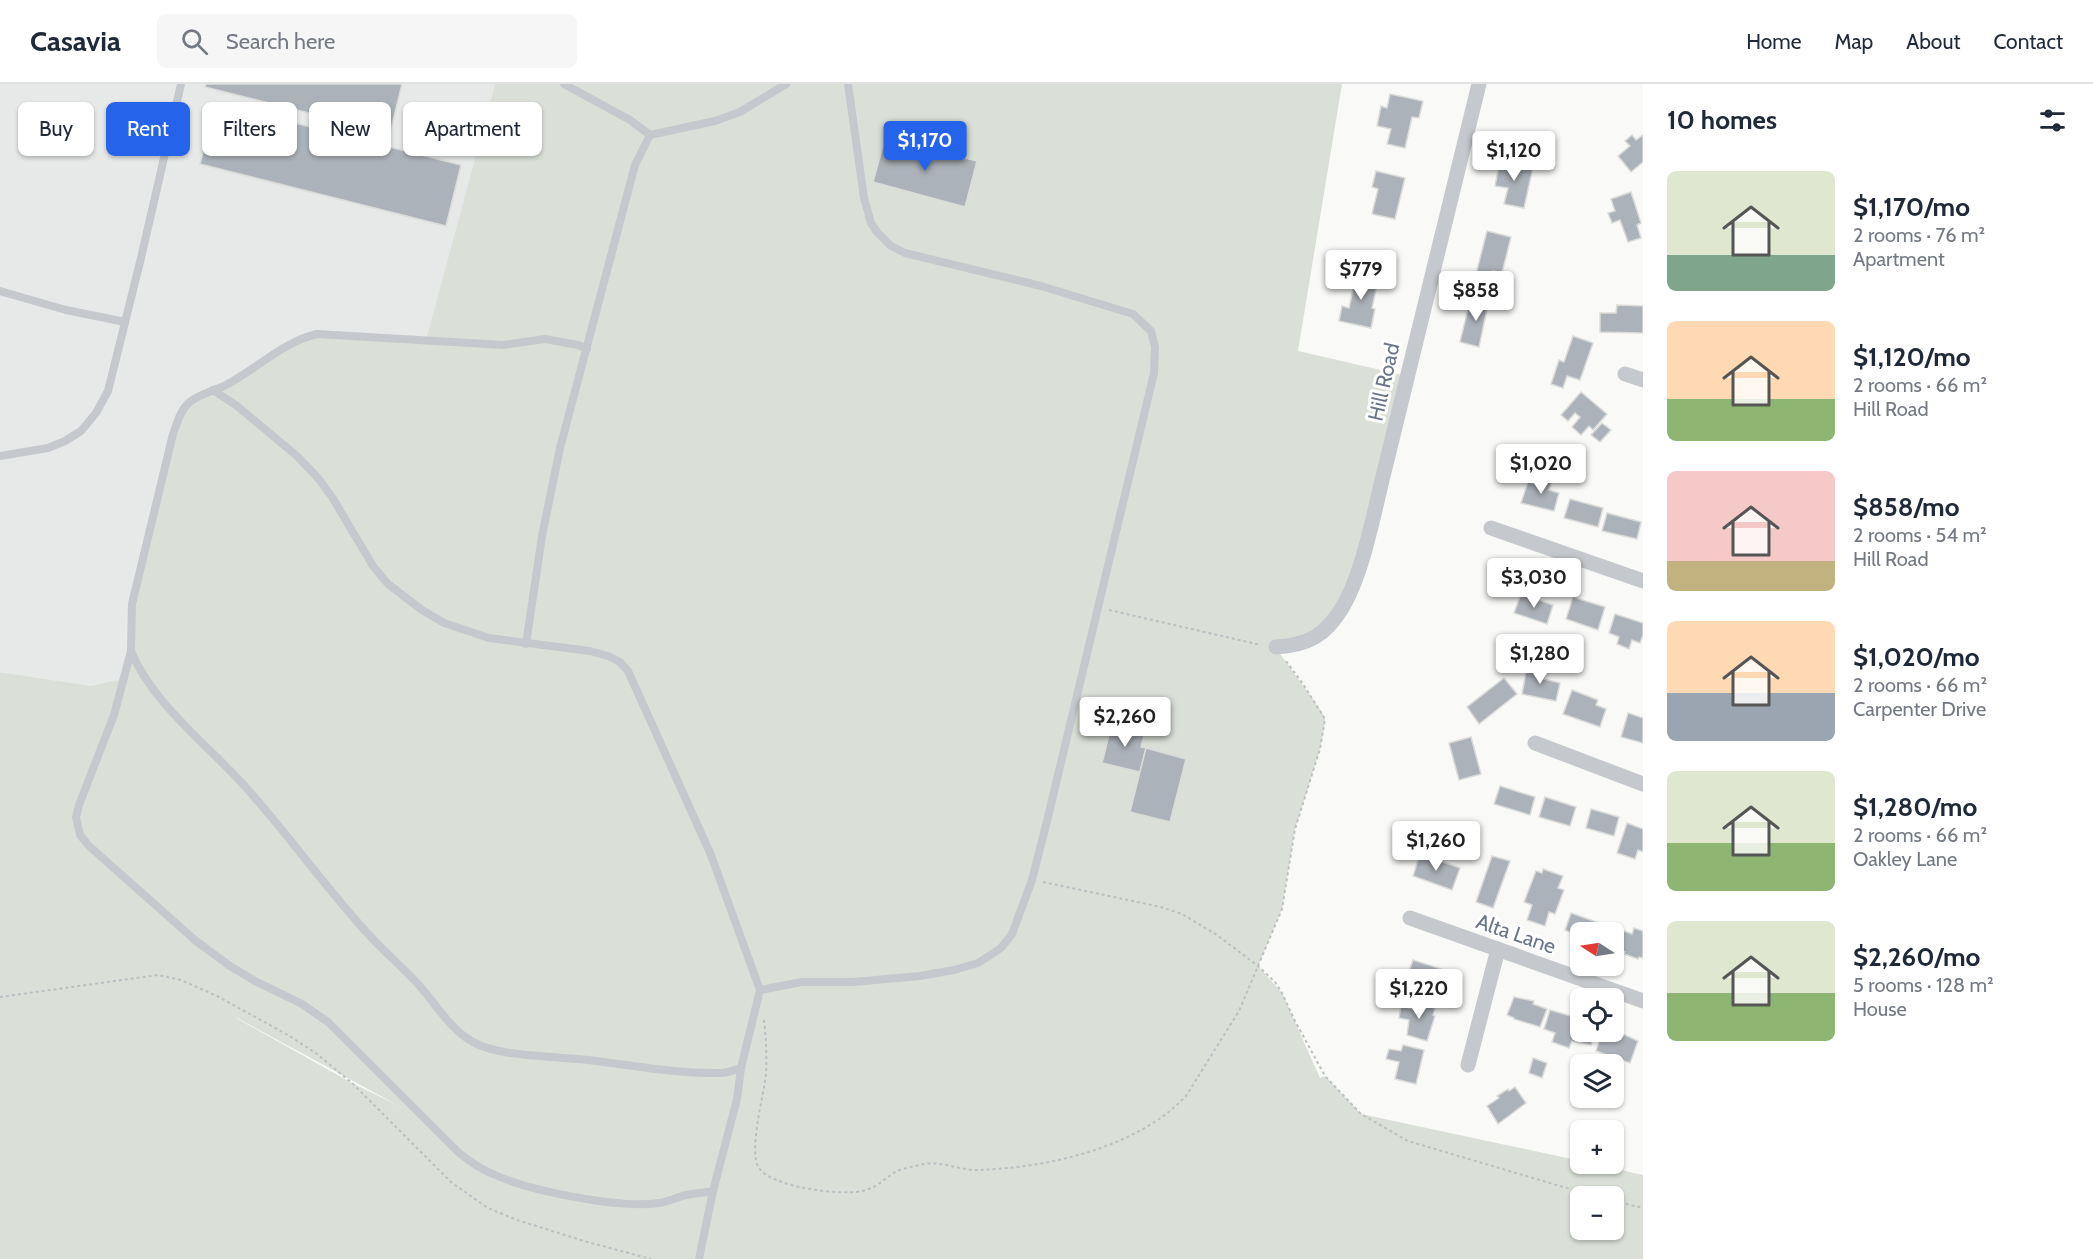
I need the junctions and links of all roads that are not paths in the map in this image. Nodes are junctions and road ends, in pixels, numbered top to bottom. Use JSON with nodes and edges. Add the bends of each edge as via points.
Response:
{"nodes":[{"id":1,"x":181,"y":84,"type":"edge"},
{"id":2,"x":564,"y":84,"type":"edge"},
{"id":3,"x":786,"y":84,"type":"edge"},
{"id":4,"x":848,"y":84,"type":"edge"},
{"id":5,"x":1479,"y":84,"type":"edge"},
{"id":6,"x":650,"y":135,"type":"junction"},
{"id":7,"x":0,"y":291,"type":"edge"},
{"id":8,"x":125,"y":322,"type":"junction"},
{"id":9,"x":587,"y":349,"type":"junction"},
{"id":10,"x":1625,"y":374,"type":"dead end"},
{"id":11,"x":1643,"y":380,"type":"edge"},
{"id":12,"x":213,"y":390,"type":"junction"},
{"id":13,"x":0,"y":456,"type":"edge"},
{"id":14,"x":1491,"y":528,"type":"dead end"},
{"id":15,"x":1643,"y":581,"type":"edge"},
{"id":16,"x":526,"y":644,"type":"junction"},
{"id":17,"x":1276,"y":647,"type":"road end"},
{"id":18,"x":131,"y":651,"type":"junction"},
{"id":19,"x":1535,"y":743,"type":"dead end"},
{"id":20,"x":1643,"y":783,"type":"edge"},
{"id":21,"x":1410,"y":918,"type":"dead end"},
{"id":22,"x":1498,"y":949,"type":"junction"},
{"id":23,"x":760,"y":990,"type":"junction"},
{"id":24,"x":1643,"y":1001,"type":"edge"},
{"id":25,"x":1468,"y":1065,"type":"dead end"},
{"id":26,"x":741,"y":1068,"type":"junction"},
{"id":27,"x":713,"y":1191,"type":"junction"},
{"id":28,"x":699,"y":1259,"type":"edge"}],
"edges":[{"from":1,"to":8,"type":"lane"},
{"from":2,"to":6,"type":"lane"},
{"from":3,"to":6,"type":"lane","via":[[740,112]]},
{"from":4,"to":23,"type":"lane","via":[[864,198],[871,223],[891,246],[1133,314],[1151,331],[1154,373],[1032,880],[1012,934],[1001,948],[978,963],[954,970],[854,982],[802,982]]},
{"from":5,"to":17,"type":"street","name":"Hill Road","via":[[1351,591],[1322,633],[1295,646]]},
{"from":6,"to":9,"type":"lane","via":[[635,165]]},
{"from":7,"to":8,"type":"lane"},
{"from":8,"to":13,"type":"lane","via":[[108,391],[81,431],[48,448]]},
{"from":9,"to":12,"type":"lane","via":[[545,339],[503,345],[317,334],[295,342]]},
{"from":9,"to":16,"type":"lane","via":[[551,488]]},
{"from":10,"to":11,"type":"street"},
{"from":12,"to":16,"type":"lane","via":[[297,456],[318,478],[374,566],[401,596],[444,623]]},
{"from":12,"to":18,"type":"lane","via":[[188,403],[173,434],[132,604]]},
{"from":14,"to":15,"type":"street"},
{"from":16,"to":23,"type":"lane","via":[[590,651],[620,662],[628,671],[711,855]]},
{"from":18,"to":26,"type":"lane","via":[[161,697],[241,782],[375,943],[470,1041],[498,1052],[654,1068],[718,1073]]},
{"from":18,"to":27,"type":"lane","via":[[114,715],[78,811],[77,828],[89,846],[196,941],[230,966],[328,1022],[473,1164],[541,1190],[602,1201],[660,1203]]},
{"from":19,"to":20,"type":"street"},
{"from":21,"to":22,"type":"street","name":"Alta Lane"},
{"from":22,"to":24,"type":"street","name":"Alta Lane"},
{"from":22,"to":25,"type":"street"},
{"from":23,"to":26,"type":"lane"},
{"from":26,"to":27,"type":"lane"},
{"from":27,"to":28,"type":"lane"}]}
